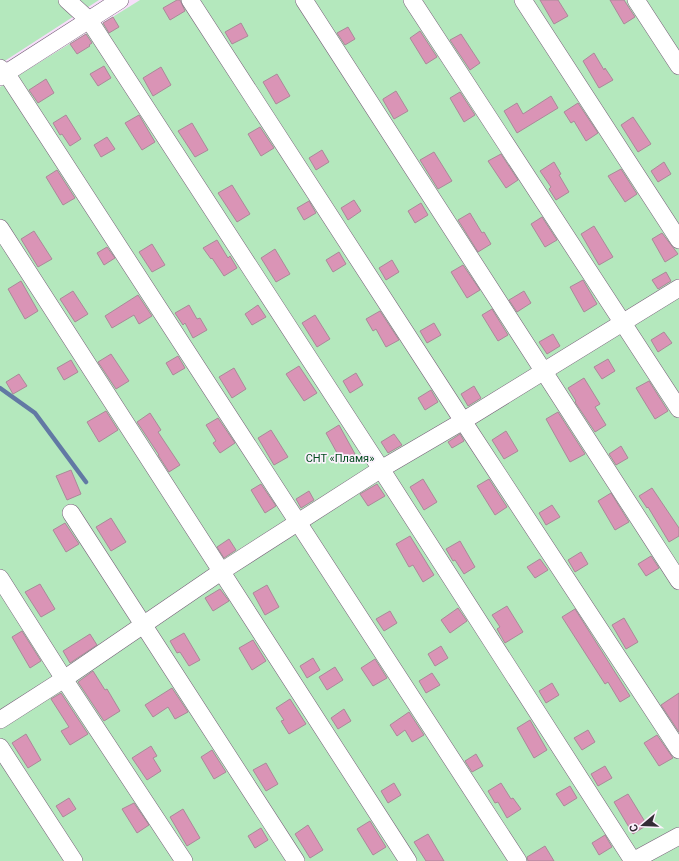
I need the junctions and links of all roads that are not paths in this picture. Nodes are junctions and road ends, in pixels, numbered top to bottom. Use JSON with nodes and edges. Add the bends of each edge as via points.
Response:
{"nodes":[{"id":1,"x":67,"y":0,"type":"edge"},
{"id":2,"x":120,"y":0,"type":"edge"},
{"id":3,"x":190,"y":0,"type":"edge"},
{"id":4,"x":304,"y":0,"type":"edge"},
{"id":5,"x":412,"y":0,"type":"edge"},
{"id":6,"x":523,"y":0,"type":"edge"},
{"id":7,"x":636,"y":0,"type":"edge"},
{"id":8,"x":89,"y":20,"type":"junction"},
{"id":9,"x":679,"y":66,"type":"edge"},
{"id":10,"x":2,"y":73,"type":"edge"},
{"id":11,"x":0,"y":228,"type":"edge"},
{"id":12,"x":679,"y":240,"type":"edge"},
{"id":13,"x":679,"y":288,"type":"edge"},
{"id":14,"x":623,"y":322,"type":"junction"},
{"id":15,"x":543,"y":372,"type":"junction"},
{"id":16,"x":679,"y":409,"type":"edge"},
{"id":17,"x":463,"y":421,"type":"junction"},
{"id":18,"x":381,"y":469,"type":"junction"},
{"id":19,"x":72,"y":513,"type":"dead end"},
{"id":20,"x":298,"y":523,"type":"junction"},
{"id":21,"x":222,"y":571,"type":"junction"},
{"id":22,"x":0,"y":578,"type":"edge"},
{"id":23,"x":679,"y":581,"type":"edge"},
{"id":24,"x":144,"y":625,"type":"junction"},
{"id":25,"x":64,"y":678,"type":"junction"},
{"id":26,"x":0,"y":720,"type":"edge"},
{"id":27,"x":0,"y":747,"type":"edge"},
{"id":28,"x":679,"y":750,"type":"edge"},
{"id":29,"x":679,"y":836,"type":"edge"},
{"id":30,"x":74,"y":861,"type":"edge"},
{"id":31,"x":184,"y":861,"type":"edge"},
{"id":32,"x":296,"y":861,"type":"edge"},
{"id":33,"x":408,"y":861,"type":"edge"},
{"id":34,"x":518,"y":861,"type":"edge"},
{"id":35,"x":633,"y":861,"type":"edge"}],
"edges":[{"from":1,"to":8,"type":"street"},
{"from":2,"to":8,"type":"street"},
{"from":3,"to":17,"type":"street"},
{"from":4,"to":15,"type":"street"},
{"from":5,"to":14,"type":"street"},
{"from":6,"to":12,"type":"street"},
{"from":7,"to":9,"type":"street"},
{"from":8,"to":10,"type":"street"},
{"from":8,"to":18,"type":"street"},
{"from":10,"to":20,"type":"street"},
{"from":11,"to":21,"type":"street"},
{"from":13,"to":14,"type":"street"},
{"from":14,"to":15,"type":"street"},
{"from":14,"to":16,"type":"street"},
{"from":15,"to":17,"type":"street"},
{"from":15,"to":23,"type":"street"},
{"from":17,"to":18,"type":"street"},
{"from":17,"to":28,"type":"street"},
{"from":18,"to":20,"type":"street"},
{"from":18,"to":35,"type":"street"},
{"from":19,"to":24,"type":"street"},
{"from":20,"to":21,"type":"street"},
{"from":20,"to":34,"type":"street"},
{"from":21,"to":24,"type":"street"},
{"from":21,"to":33,"type":"street"},
{"from":22,"to":25,"type":"street"},
{"from":24,"to":25,"type":"street"},
{"from":24,"to":32,"type":"street"},
{"from":25,"to":26,"type":"street"},
{"from":25,"to":31,"type":"street"},
{"from":27,"to":30,"type":"street"},
{"from":29,"to":35,"type":"street"}]}
